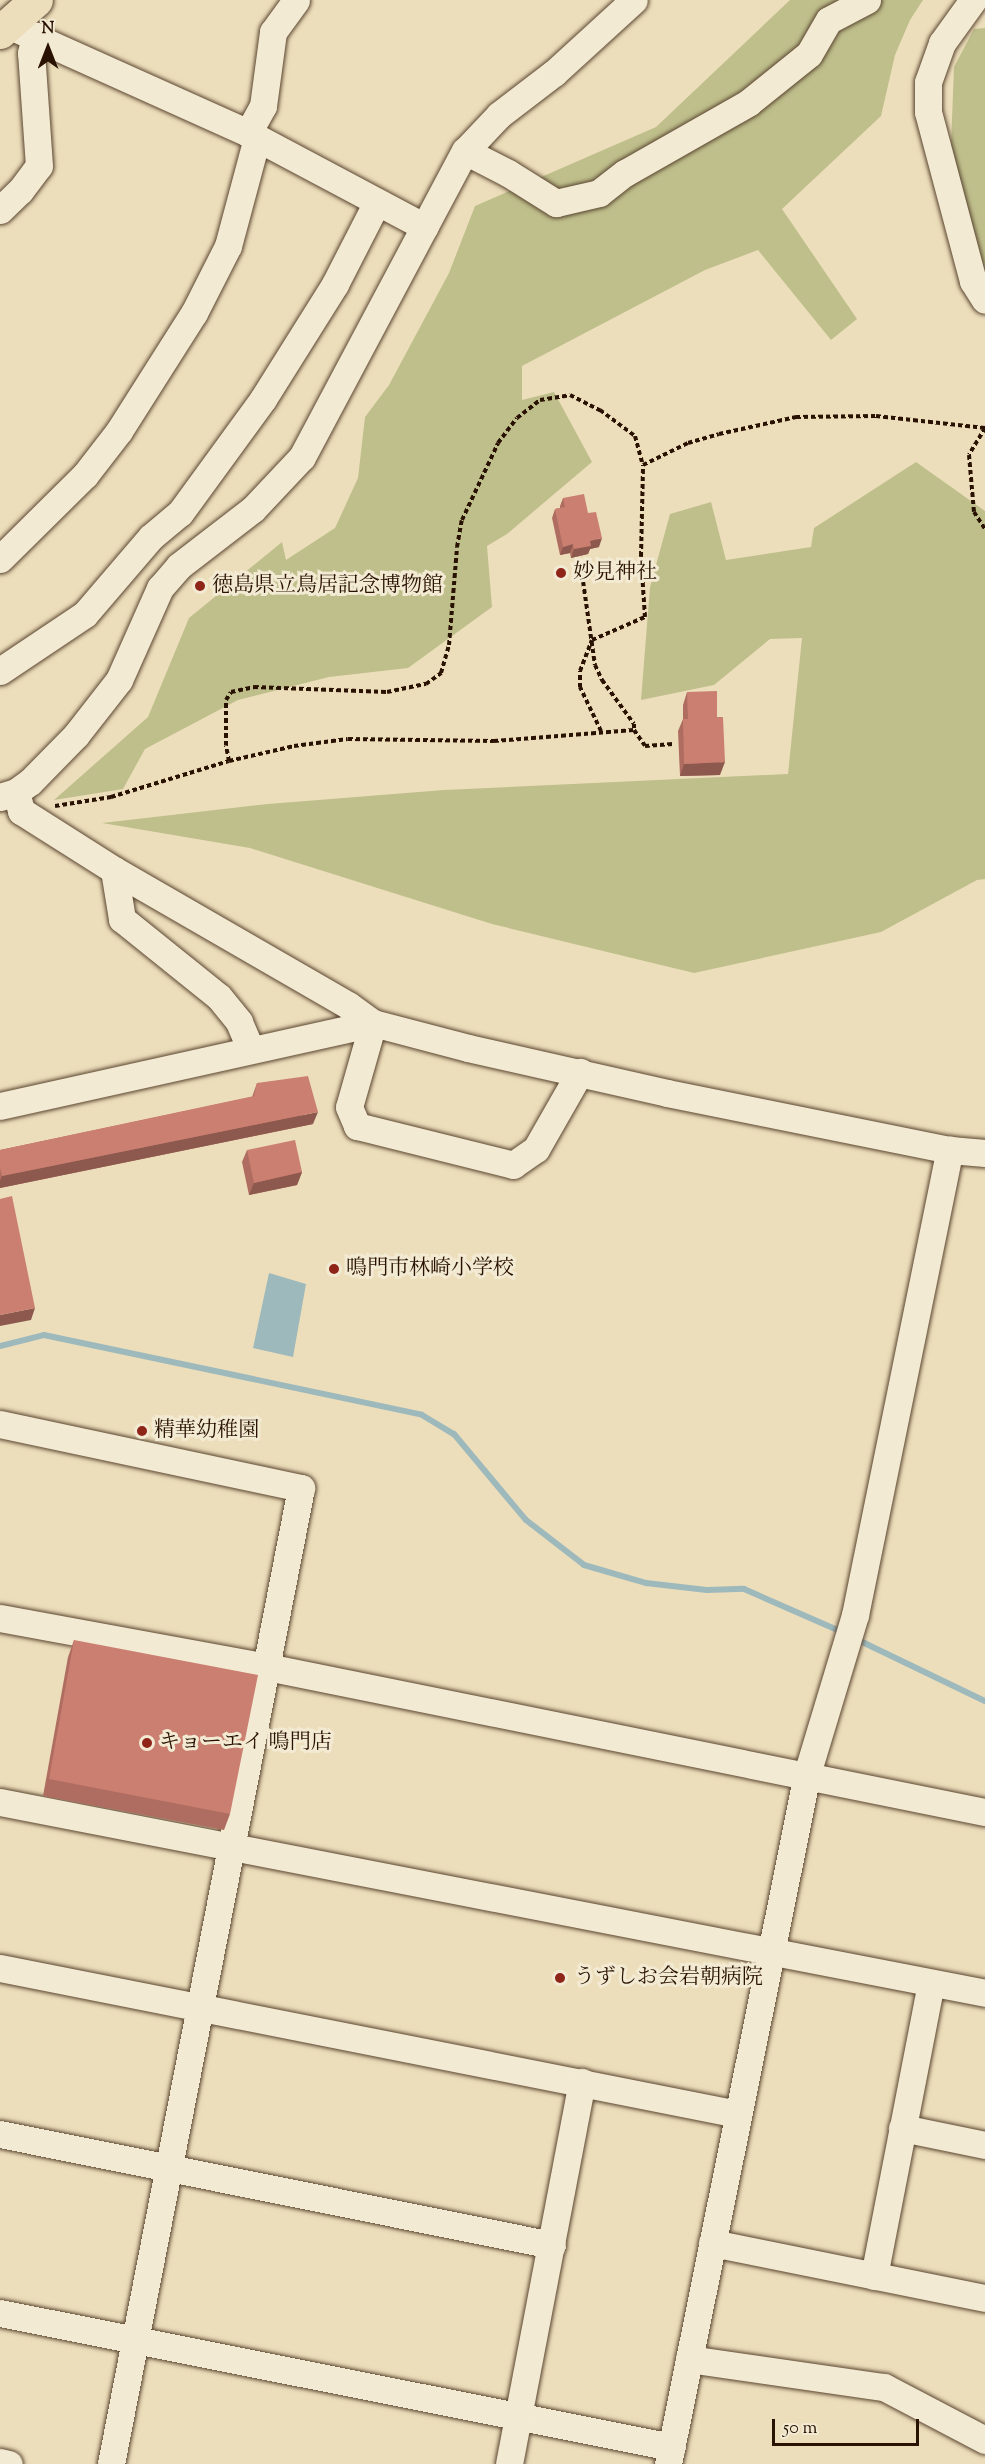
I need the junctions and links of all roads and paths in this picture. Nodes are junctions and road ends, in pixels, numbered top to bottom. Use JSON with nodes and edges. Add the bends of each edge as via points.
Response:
{"nodes":[{"id":1,"x":36,"y":0,"type":"edge"},
{"id":2,"x":296,"y":0,"type":"edge"},
{"id":3,"x":634,"y":0,"type":"edge"},
{"id":4,"x":867,"y":0,"type":"edge"},
{"id":5,"x":973,"y":0,"type":"edge"},
{"id":6,"x":15,"y":31,"type":"edge"},
{"id":7,"x":252,"y":135,"type":"junction"},
{"id":8,"x":465,"y":151,"type":"junction"},
{"id":9,"x":377,"y":202,"type":"junction"},
{"id":10,"x":0,"y":210,"type":"edge"},
{"id":11,"x":425,"y":227,"type":"junction"},
{"id":12,"x":985,"y":300,"type":"edge"},
{"id":13,"x":643,"y":465,"type":"junction"},
{"id":14,"x":985,"y":529,"type":"edge"},
{"id":15,"x":0,"y":559,"type":"edge"},
{"id":16,"x":581,"y":567,"type":"dead end"},
{"id":17,"x":592,"y":640,"type":"junction"},
{"id":18,"x":0,"y":671,"type":"edge"},
{"id":19,"x":634,"y":730,"type":"junction"},
{"id":20,"x":601,"y":731,"type":"junction"},
{"id":21,"x":673,"y":744,"type":"dead end"},
{"id":22,"x":229,"y":761,"type":"junction"},
{"id":23,"x":12,"y":800,"type":"edge"},
{"id":24,"x":114,"y":870,"type":"junction"},
{"id":25,"x":373,"y":1023,"type":"junction"},
{"id":26,"x":251,"y":1050,"type":"junction"},
{"id":27,"x":580,"y":1072,"type":"junction"},
{"id":28,"x":0,"y":1106,"type":"edge"},
{"id":29,"x":950,"y":1150,"type":"junction"},
{"id":30,"x":985,"y":1153,"type":"edge"},
{"id":31,"x":0,"y":1424,"type":"edge"},
{"id":32,"x":0,"y":1618,"type":"edge"},
{"id":33,"x":267,"y":1667,"type":"junction"},
{"id":34,"x":807,"y":1774,"type":"junction"},
{"id":35,"x":0,"y":1802,"type":"edge"},
{"id":36,"x":985,"y":1812,"type":"edge"},
{"id":37,"x":233,"y":1846,"type":"junction"},
{"id":38,"x":771,"y":1953,"type":"junction"},
{"id":39,"x":0,"y":1968,"type":"edge"},
{"id":40,"x":931,"y":1983,"type":"junction"},
{"id":41,"x":985,"y":1994,"type":"edge"},
{"id":42,"x":201,"y":2007,"type":"junction"},
{"id":43,"x":582,"y":2082,"type":"junction"},
{"id":44,"x":738,"y":2114,"type":"junction"},
{"id":45,"x":902,"y":2128,"type":"junction"},
{"id":46,"x":0,"y":2134,"type":"edge"},
{"id":47,"x":985,"y":2145,"type":"edge"},
{"id":48,"x":170,"y":2168,"type":"junction"},
{"id":49,"x":712,"y":2243,"type":"junction"},
{"id":50,"x":552,"y":2245,"type":"junction"},
{"id":51,"x":874,"y":2276,"type":"junction"},
{"id":52,"x":985,"y":2298,"type":"edge"},
{"id":53,"x":0,"y":2313,"type":"edge"},
{"id":54,"x":135,"y":2339,"type":"junction"},
{"id":55,"x":689,"y":2359,"type":"junction"},
{"id":56,"x":519,"y":2415,"type":"junction"},
{"id":57,"x":985,"y":2440,"type":"edge"},
{"id":58,"x":670,"y":2455,"type":"edge"},
{"id":59,"x":0,"y":2462,"type":"edge"},
{"id":60,"x":9,"y":2464,"type":"edge"},
{"id":61,"x":111,"y":2464,"type":"edge"},
{"id":62,"x":509,"y":2464,"type":"edge"}],
"edges":[{"from":1,"to":6,"type":"main road"},
{"from":2,"to":7,"type":"street","via":[[273,32],[262,106]]},
{"from":3,"to":8,"type":"street","via":[[554,73],[499,115]]},
{"from":4,"to":8,"type":"street","via":[[829,20],[809,54],[748,103],[625,173],[598,193],[556,203]]},
{"from":5,"to":12,"type":"street","via":[[942,43],[927,82],[928,112],[973,281]]},
{"from":6,"to":7,"type":"street"},
{"from":6,"to":10,"type":"street","via":[[31,53],[39,166]]},
{"from":7,"to":9,"type":"street"},
{"from":7,"to":15,"type":"street","via":[[228,246],[194,313],[119,431],[92,466]]},
{"from":8,"to":11,"type":"street"},
{"from":9,"to":11,"type":"street"},
{"from":9,"to":18,"type":"street","via":[[335,284],[262,399],[180,513],[151,537],[85,614]]},
{"from":11,"to":23,"type":"street","via":[[302,457],[253,509],[179,566],[160,588],[119,680],[76,735]]},
{"from":13,"to":14,"type":"path","via":[[688,443],[796,417],[876,416],[985,428],[969,455],[974,512]]},
{"from":13,"to":17,"type":"path","via":[[641,556],[645,618]]},
{"from":13,"to":22,"type":"path","via":[[635,436],[600,410],[570,394],[540,400],[517,418],[498,443],[462,520],[449,645],[441,673],[426,684],[387,692],[254,687],[231,692],[226,700],[225,745]]},
{"from":16,"to":17,"type":"path"},
{"from":17,"to":19,"type":"path","via":[[595,665],[634,724]]},
{"from":17,"to":20,"type":"path","via":[[580,671],[580,687]]},
{"from":19,"to":20,"type":"path"},
{"from":19,"to":21,"type":"path","via":[[645,747]]},
{"from":20,"to":22,"type":"path","via":[[494,741],[348,739]]},
{"from":22,"to":23,"type":"path","via":[[111,797]]},
{"from":23,"to":24,"type":"street"},
{"from":24,"to":25,"type":"street"},
{"from":24,"to":26,"type":"street","via":[[122,919],[219,997],[238,1022]]},
{"from":25,"to":26,"type":"street"},
{"from":25,"to":27,"type":"street"},
{"from":25,"to":27,"type":"street","via":[[349,1107],[357,1126],[513,1165],[536,1149]]},
{"from":26,"to":28,"type":"street"},
{"from":27,"to":29,"type":"street"},
{"from":29,"to":30,"type":"street"},
{"from":29,"to":34,"type":"street","via":[[855,1615]]},
{"from":31,"to":33,"type":"street","via":[[301,1488]]},
{"from":32,"to":33,"type":"street"},
{"from":33,"to":34,"type":"street"},
{"from":33,"to":37,"type":"street"},
{"from":34,"to":36,"type":"street"},
{"from":34,"to":38,"type":"street"},
{"from":35,"to":37,"type":"street"},
{"from":37,"to":38,"type":"street"},
{"from":37,"to":42,"type":"street"},
{"from":38,"to":40,"type":"street"},
{"from":38,"to":44,"type":"street"},
{"from":39,"to":42,"type":"street"},
{"from":40,"to":41,"type":"street"},
{"from":40,"to":45,"type":"street"},
{"from":42,"to":43,"type":"street"},
{"from":42,"to":48,"type":"street"},
{"from":43,"to":44,"type":"street"},
{"from":43,"to":50,"type":"street"},
{"from":44,"to":49,"type":"street"},
{"from":45,"to":47,"type":"street"},
{"from":45,"to":51,"type":"street"},
{"from":46,"to":48,"type":"street"},
{"from":48,"to":50,"type":"street"},
{"from":48,"to":54,"type":"street"},
{"from":49,"to":51,"type":"street"},
{"from":49,"to":55,"type":"street"},
{"from":50,"to":56,"type":"street"},
{"from":51,"to":52,"type":"street"},
{"from":53,"to":54,"type":"street"},
{"from":54,"to":56,"type":"street"},
{"from":54,"to":61,"type":"street"},
{"from":55,"to":57,"type":"street","via":[[884,2387]]},
{"from":55,"to":58,"type":"street"},
{"from":56,"to":58,"type":"street"},
{"from":56,"to":62,"type":"street"},
{"from":59,"to":60,"type":"street"}]}
